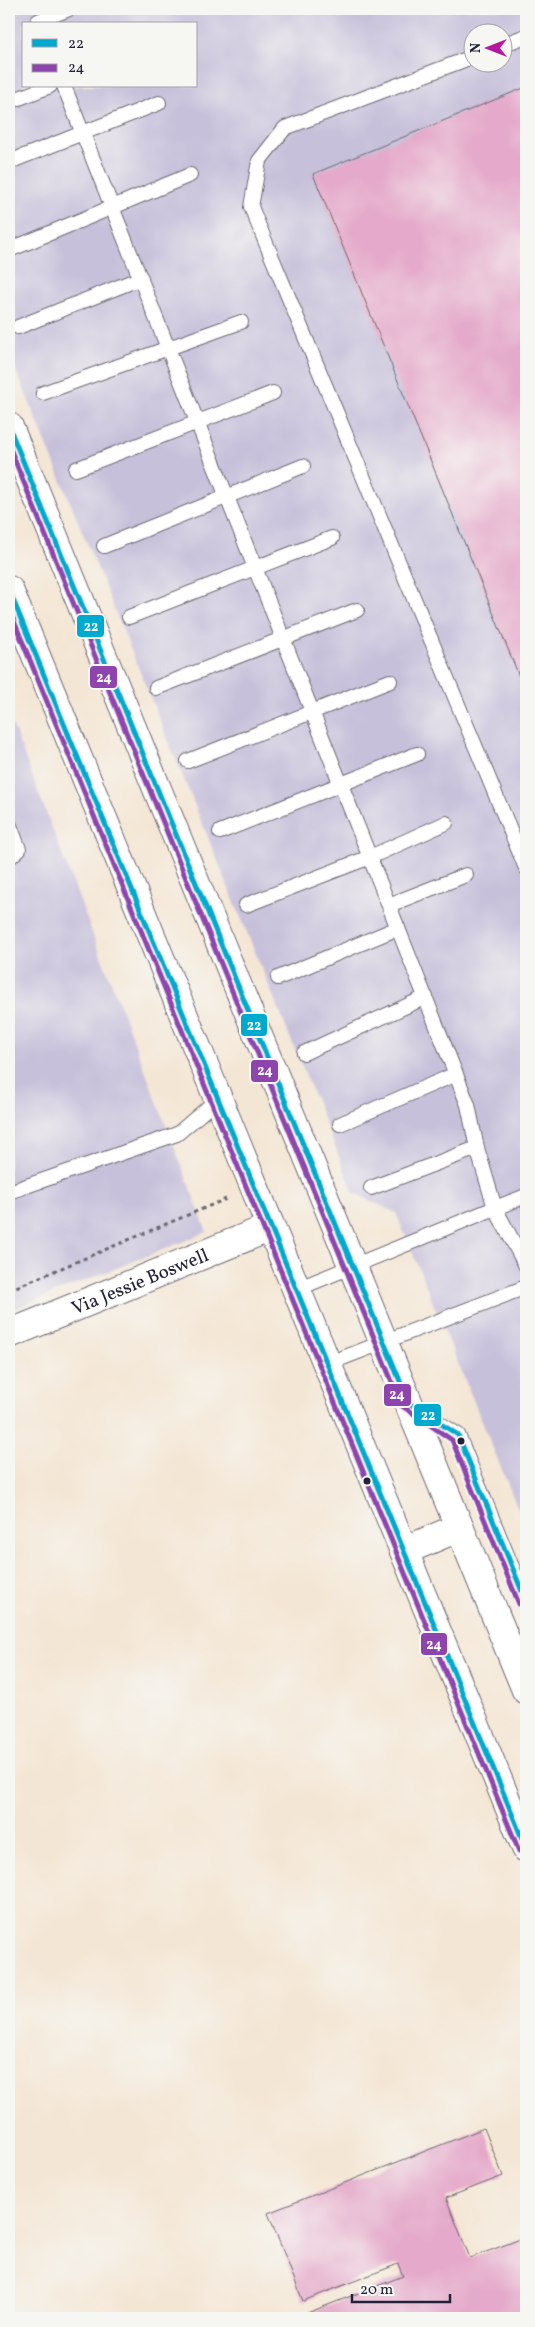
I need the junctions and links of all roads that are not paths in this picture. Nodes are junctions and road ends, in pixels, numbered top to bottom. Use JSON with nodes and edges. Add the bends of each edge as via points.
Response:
{"nodes":[{"id":1,"x":69,"y":9,"type":"edge"},
{"id":2,"x":37,"y":18,"type":"edge"},
{"id":3,"x":526,"y":36,"type":"edge"},
{"id":4,"x":512,"y":41,"type":"edge"},
{"id":5,"x":462,"y":61,"type":"edge"},
{"id":6,"x":45,"y":88,"type":"edge"},
{"id":7,"x":65,"y":88,"type":"edge"},
{"id":8,"x":9,"y":102,"type":"edge"},
{"id":9,"x":159,"y":103,"type":"dead end"},
{"id":10,"x":82,"y":133,"type":"junction"},
{"id":11,"x":9,"y":162,"type":"edge"},
{"id":12,"x":190,"y":175,"type":"dead end"},
{"id":13,"x":112,"y":207,"type":"junction"},
{"id":14,"x":9,"y":250,"type":"edge"},
{"id":15,"x":141,"y":278,"type":"junction"},
{"id":16,"x":241,"y":322,"type":"dead end"},
{"id":17,"x":18,"y":327,"type":"dead end"},
{"id":18,"x":168,"y":347,"type":"junction"},
{"id":19,"x":43,"y":393,"type":"dead end"},
{"id":20,"x":273,"y":393,"type":"dead end"},
{"id":21,"x":198,"y":421,"type":"junction"},
{"id":22,"x":9,"y":427,"type":"edge"},
{"id":23,"x":303,"y":466,"type":"dead end"},
{"id":24,"x":76,"y":469,"type":"dead end"},
{"id":25,"x":228,"y":496,"type":"junction"},
{"id":26,"x":332,"y":538,"type":"dead end"},
{"id":27,"x":104,"y":546,"type":"dead end"},
{"id":28,"x":256,"y":568,"type":"junction"},
{"id":29,"x":9,"y":590,"type":"edge"},
{"id":30,"x":357,"y":610,"type":"dead end"},
{"id":31,"x":129,"y":617,"type":"dead end"},
{"id":32,"x":283,"y":637,"type":"junction"},
{"id":33,"x":390,"y":681,"type":"dead end"},
{"id":34,"x":156,"y":688,"type":"dead end"},
{"id":35,"x":312,"y":711,"type":"junction"},
{"id":36,"x":417,"y":754,"type":"dead end"},
{"id":37,"x":188,"y":761,"type":"dead end"},
{"id":38,"x":341,"y":784,"type":"junction"},
{"id":39,"x":9,"y":823,"type":"edge"},
{"id":40,"x":446,"y":823,"type":"dead end"},
{"id":41,"x":220,"y":832,"type":"dead end"},
{"id":42,"x":370,"y":857,"type":"junction"},
{"id":43,"x":9,"y":858,"type":"edge"},
{"id":44,"x":526,"y":868,"type":"edge"},
{"id":45,"x":466,"y":875,"type":"dead end"},
{"id":46,"x":246,"y":905,"type":"dead end"},
{"id":47,"x":389,"y":905,"type":"junction"},
{"id":48,"x":398,"y":928,"type":"junction"},
{"id":49,"x":278,"y":978,"type":"dead end"},
{"id":50,"x":426,"y":997,"type":"junction"},
{"id":51,"x":304,"y":1053,"type":"dead end"},
{"id":52,"x":456,"y":1074,"type":"junction"},
{"id":53,"x":218,"y":1099,"type":"junction"},
{"id":54,"x":340,"y":1124,"type":"dead end"},
{"id":55,"x":476,"y":1148,"type":"junction"},
{"id":56,"x":371,"y":1188,"type":"dead end"},
{"id":57,"x":9,"y":1192,"type":"edge"},
{"id":58,"x":526,"y":1196,"type":"edge"},
{"id":59,"x":496,"y":1208,"type":"junction"},
{"id":60,"x":271,"y":1227,"type":"junction"},
{"id":61,"x":526,"y":1266,"type":"edge"},
{"id":62,"x":353,"y":1267,"type":"junction"},
{"id":63,"x":526,"y":1287,"type":"edge"},
{"id":64,"x":297,"y":1289,"type":"junction"},
{"id":65,"x":9,"y":1334,"type":"edge"},
{"id":66,"x":384,"y":1341,"type":"junction"},
{"id":67,"x":327,"y":1364,"type":"junction"},
{"id":68,"x":409,"y":1403,"type":"junction"},
{"id":69,"x":460,"y":1527,"type":"junction"},
{"id":70,"x":404,"y":1551,"type":"junction"},
{"id":71,"x":526,"y":1601,"type":"edge"},
{"id":72,"x":526,"y":1690,"type":"edge"},
{"id":73,"x":526,"y":1848,"type":"edge"}],
"edges":[{"from":1,"to":2,"type":"lane"},
{"from":3,"to":4,"type":"lane"},
{"from":5,"to":44,"type":"lane","via":[[285,128],[259,162],[251,207]]},
{"from":6,"to":8,"type":"lane"},
{"from":7,"to":10,"type":"lane"},
{"from":9,"to":10,"type":"lane"},
{"from":10,"to":11,"type":"lane"},
{"from":10,"to":13,"type":"lane"},
{"from":12,"to":13,"type":"lane"},
{"from":13,"to":14,"type":"lane"},
{"from":13,"to":15,"type":"lane"},
{"from":15,"to":17,"type":"lane"},
{"from":15,"to":18,"type":"lane"},
{"from":16,"to":18,"type":"lane"},
{"from":18,"to":19,"type":"lane"},
{"from":18,"to":21,"type":"lane"},
{"from":20,"to":21,"type":"lane"},
{"from":21,"to":24,"type":"lane"},
{"from":21,"to":25,"type":"lane"},
{"from":22,"to":62,"type":"street"},
{"from":23,"to":25,"type":"lane"},
{"from":25,"to":27,"type":"lane"},
{"from":25,"to":28,"type":"lane"},
{"from":26,"to":28,"type":"lane"},
{"from":28,"to":31,"type":"lane"},
{"from":28,"to":32,"type":"lane"},
{"from":29,"to":53,"type":"street"},
{"from":30,"to":32,"type":"lane"},
{"from":32,"to":34,"type":"lane"},
{"from":32,"to":35,"type":"lane"},
{"from":33,"to":35,"type":"lane"},
{"from":35,"to":37,"type":"lane"},
{"from":35,"to":38,"type":"lane"},
{"from":36,"to":38,"type":"lane"},
{"from":38,"to":41,"type":"lane"},
{"from":38,"to":42,"type":"lane"},
{"from":39,"to":43,"type":"lane","via":[[20,849]]},
{"from":40,"to":42,"type":"lane"},
{"from":42,"to":46,"type":"lane"},
{"from":42,"to":47,"type":"lane"},
{"from":45,"to":47,"type":"lane"},
{"from":47,"to":48,"type":"lane"},
{"from":48,"to":49,"type":"lane"},
{"from":48,"to":50,"type":"lane"},
{"from":50,"to":51,"type":"lane"},
{"from":50,"to":52,"type":"lane"},
{"from":52,"to":54,"type":"lane"},
{"from":52,"to":55,"type":"lane","via":[[468,1105]]},
{"from":53,"to":57,"type":"lane","via":[[176,1134]]},
{"from":53,"to":60,"type":"street"},
{"from":55,"to":56,"type":"lane"},
{"from":55,"to":59,"type":"lane"},
{"from":58,"to":59,"type":"lane"},
{"from":59,"to":61,"type":"lane"},
{"from":59,"to":62,"type":"lane"},
{"from":60,"to":64,"type":"street"},
{"from":60,"to":65,"type":"street","name":"Via Jessie Boswell"},
{"from":62,"to":64,"type":"lane"},
{"from":62,"to":66,"type":"street"},
{"from":63,"to":66,"type":"lane"},
{"from":64,"to":67,"type":"street"},
{"from":66,"to":67,"type":"lane"},
{"from":66,"to":68,"type":"street"},
{"from":67,"to":70,"type":"street"},
{"from":68,"to":69,"type":"street"},
{"from":68,"to":71,"type":"lane","via":[[458,1435]]},
{"from":69,"to":70,"type":"street"},
{"from":69,"to":72,"type":"street"},
{"from":70,"to":73,"type":"street"}]}
